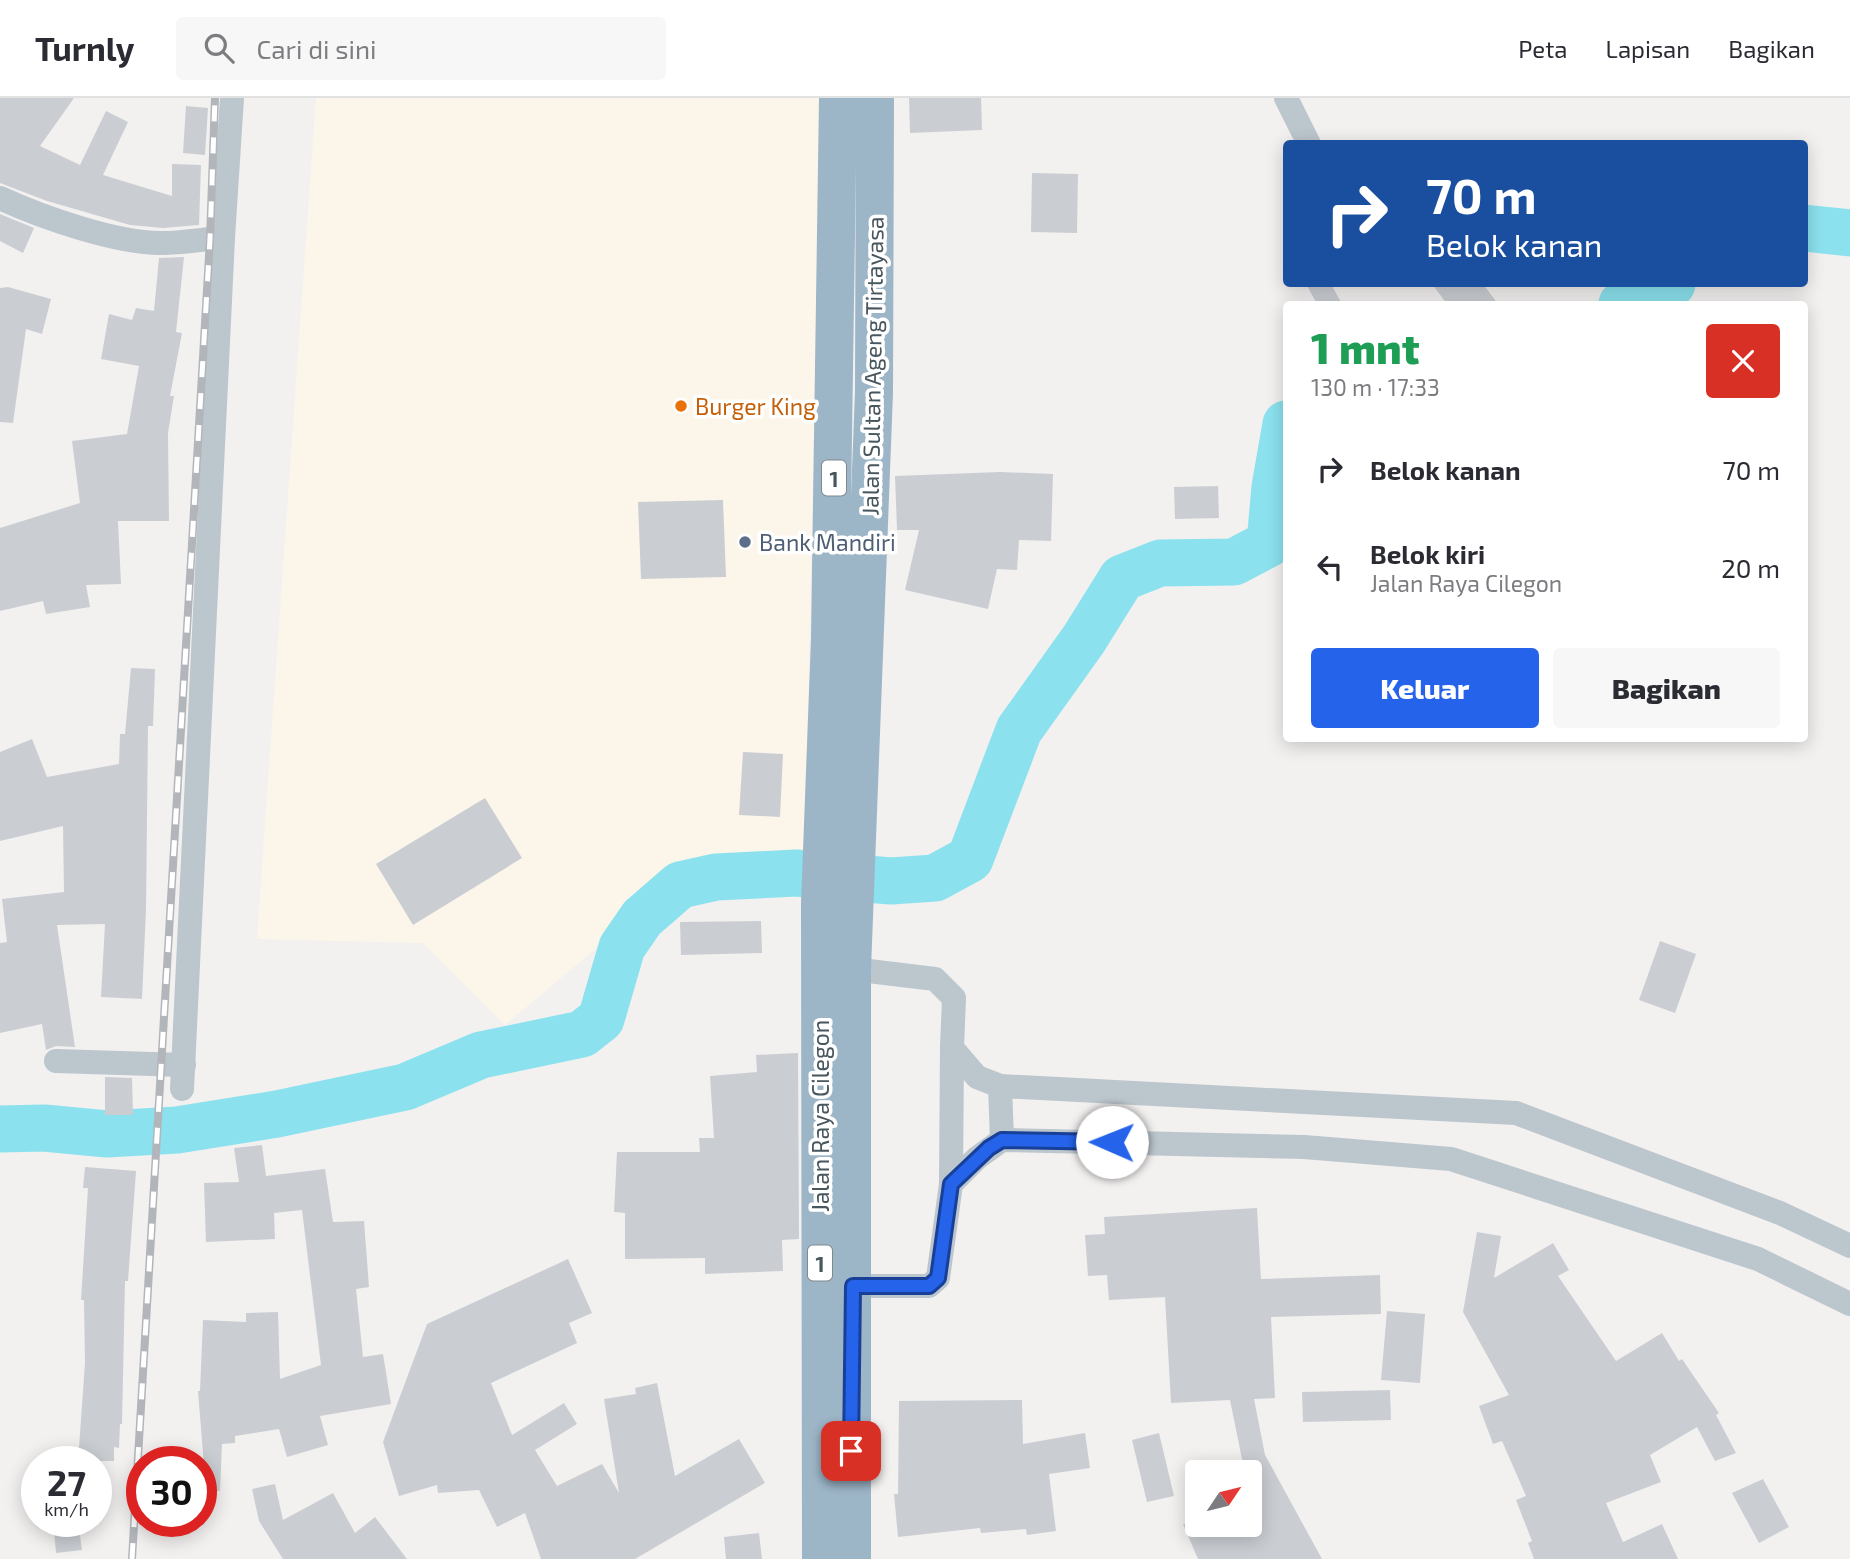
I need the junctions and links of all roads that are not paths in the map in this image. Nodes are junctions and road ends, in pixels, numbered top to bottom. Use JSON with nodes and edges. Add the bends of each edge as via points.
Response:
{"nodes":[{"id":1,"x":232,"y":98,"type":"edge"},
{"id":2,"x":838,"y":98,"type":"edge"},
{"id":3,"x":875,"y":98,"type":"edge"},
{"id":4,"x":1286,"y":98,"type":"edge"},
{"id":5,"x":1307,"y":140,"type":"edge"},
{"id":6,"x":0,"y":198,"type":"edge"},
{"id":7,"x":223,"y":238,"type":"junction"},
{"id":8,"x":840,"y":858,"type":"junction"},
{"id":9,"x":836,"y":968,"type":"junction"},
{"id":10,"x":952,"y":1048,"type":"junction"},
{"id":11,"x":56,"y":1061,"type":"dead end"},
{"id":12,"x":1000,"y":1086,"type":"junction"},
{"id":13,"x":1002,"y":1140,"type":"junction"},
{"id":14,"x":951,"y":1184,"type":"junction"},
{"id":15,"x":1850,"y":1246,"type":"edge"},
{"id":16,"x":853,"y":1286,"type":"junction"},
{"id":17,"x":1850,"y":1304,"type":"edge"},
{"id":18,"x":821,"y":1559,"type":"edge"},
{"id":19,"x":852,"y":1559,"type":"edge"}],
"edges":[{"from":1,"to":7,"type":"street"},
{"from":2,"to":8,"type":"highway","name":"Jalan Sultan Ageng Tirtayasa","number":"1","via":[[830,639]]},
{"from":3,"to":8,"type":"highway","name":"Jalan Sultan Ageng Tirtayasa","number":"1","via":[[874,391]]},
{"from":4,"to":5,"type":"street"},
{"from":6,"to":7,"type":"street","via":[[30,212],[107,234],[160,243]]},
{"from":7,"to":11,"type":"street","via":[[183,1077]]},
{"from":8,"to":9,"type":"highway","name":"Jalan Sultan Ageng Tirtayasa","number":"1"},
{"from":9,"to":10,"type":"street","via":[[935,979],[954,998]]},
{"from":9,"to":16,"type":"highway","name":"Jalan Raya Cilegon","number":"1"},
{"from":9,"to":18,"type":"highway","name":"Jalan Raya Cilegon","number":"1"},
{"from":10,"to":12,"type":"street","via":[[977,1077]]},
{"from":10,"to":14,"type":"street"},
{"from":12,"to":13,"type":"street"},
{"from":12,"to":15,"type":"street","via":[[1516,1113],[1780,1213]]},
{"from":13,"to":14,"type":"street"},
{"from":13,"to":17,"type":"street","via":[[1304,1147],[1451,1159],[1758,1259]]},
{"from":14,"to":16,"type":"street","via":[[938,1278],[929,1286]]},
{"from":16,"to":19,"type":"highway","name":"Jalan Raya Cilegon","number":"1"}]}
